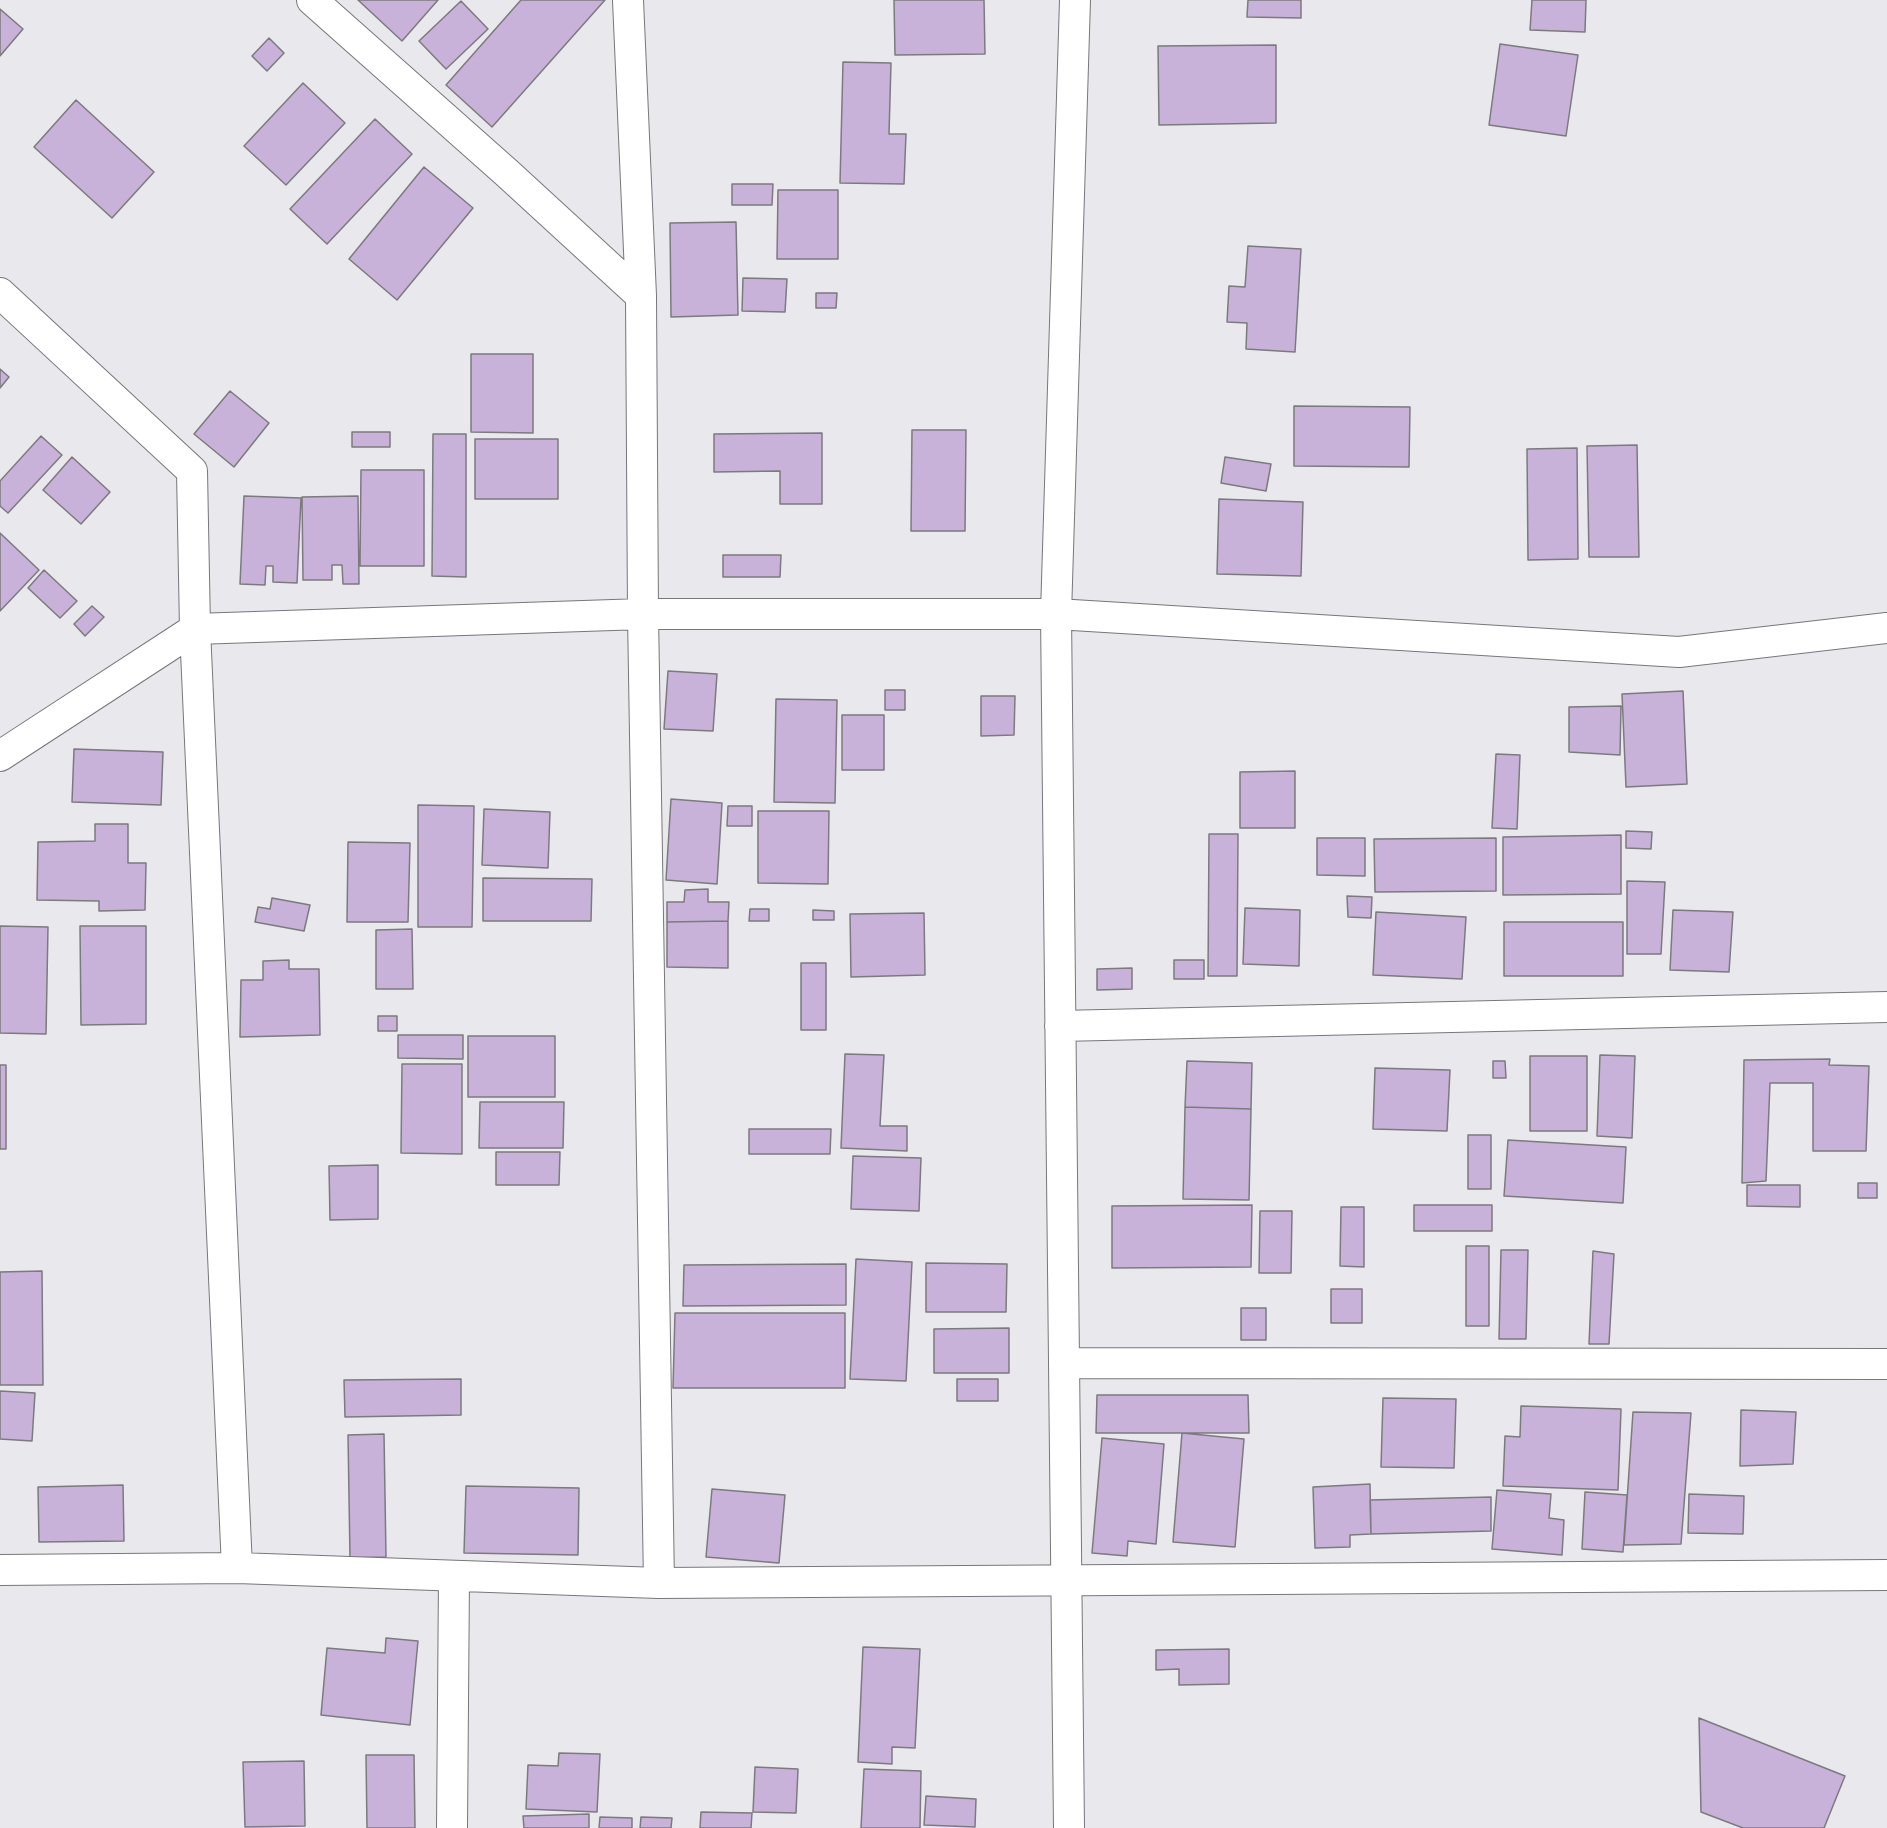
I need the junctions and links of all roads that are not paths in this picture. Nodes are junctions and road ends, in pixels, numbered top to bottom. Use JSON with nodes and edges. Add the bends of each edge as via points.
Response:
{"nodes":[{"id":1,"x":312,"y":0,"type":"edge"},
{"id":2,"x":628,"y":0,"type":"edge"},
{"id":3,"x":1075,"y":0,"type":"edge"},
{"id":4,"x":0,"y":293,"type":"edge"},
{"id":5,"x":641,"y":296,"type":"junction"},
{"id":6,"x":644,"y":614,"type":"junction"},
{"id":7,"x":1056,"y":614,"type":"junction"},
{"id":8,"x":1887,"y":628,"type":"edge"},
{"id":9,"x":195,"y":629,"type":"junction"},
{"id":10,"x":0,"y":756,"type":"edge"},
{"id":11,"x":1887,"y":1007,"type":"edge"},
{"id":12,"x":1060,"y":1026,"type":"junction"},
{"id":13,"x":1065,"y":1363,"type":"junction"},
{"id":14,"x":1887,"y":1364,"type":"edge"},
{"id":15,"x":237,"y":1568,"type":"junction"},
{"id":16,"x":0,"y":1570,"type":"edge"},
{"id":17,"x":1887,"y":1575,"type":"edge"},
{"id":18,"x":454,"y":1576,"type":"junction"},
{"id":19,"x":1067,"y":1581,"type":"junction"},
{"id":20,"x":659,"y":1583,"type":"junction"},
{"id":21,"x":452,"y":1828,"type":"edge"},
{"id":22,"x":1069,"y":1828,"type":"edge"}],
"edges":[{"from":1,"to":5,"type":"street"},
{"from":2,"to":5,"type":"street"},
{"from":3,"to":7,"type":"street"},
{"from":4,"to":9,"type":"street","via":[[192,471]]},
{"from":5,"to":6,"type":"street"},
{"from":6,"to":7,"type":"street"},
{"from":6,"to":9,"type":"street"},
{"from":6,"to":20,"type":"street"},
{"from":7,"to":8,"type":"street","via":[[1680,652]]},
{"from":7,"to":12,"type":"street"},
{"from":9,"to":10,"type":"street"},
{"from":9,"to":15,"type":"street"},
{"from":11,"to":12,"type":"street"},
{"from":12,"to":13,"type":"street"},
{"from":13,"to":14,"type":"street"},
{"from":13,"to":19,"type":"street"},
{"from":15,"to":16,"type":"street"},
{"from":15,"to":18,"type":"street"},
{"from":17,"to":19,"type":"street"},
{"from":18,"to":20,"type":"street"},
{"from":18,"to":21,"type":"street"},
{"from":19,"to":20,"type":"street"},
{"from":19,"to":22,"type":"street"}]}
